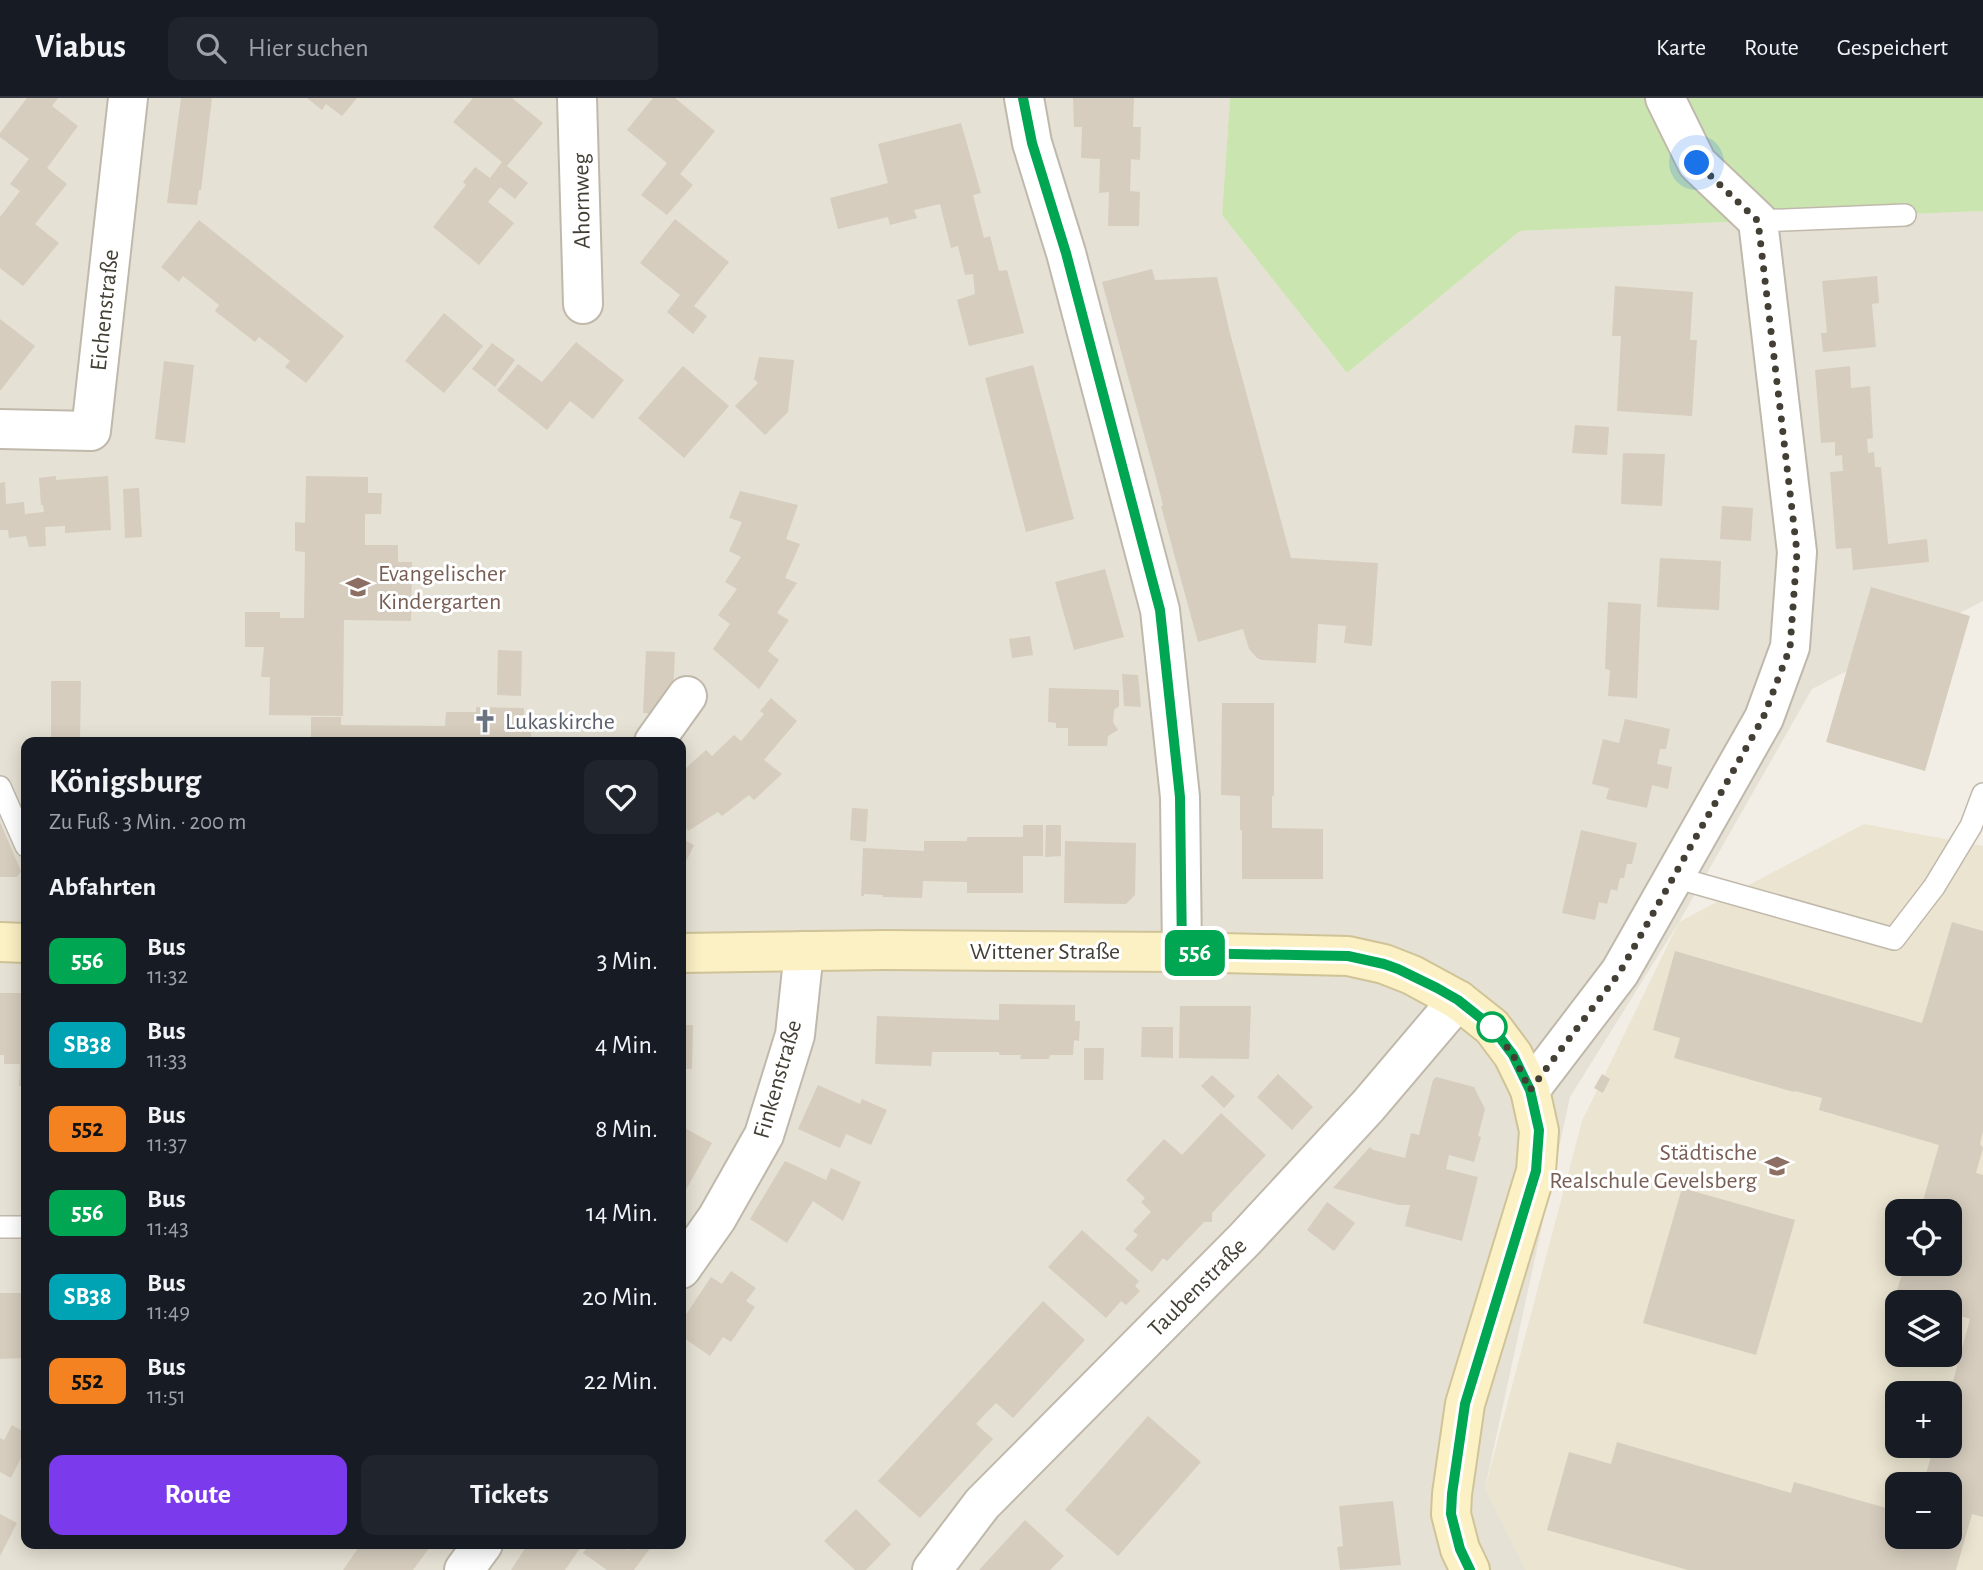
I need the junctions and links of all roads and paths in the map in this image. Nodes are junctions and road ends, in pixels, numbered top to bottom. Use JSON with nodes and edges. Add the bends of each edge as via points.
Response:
{"nodes":[{"id":1,"x":128,"y":98,"type":"edge"},
{"id":2,"x":577,"y":98,"type":"edge"},
{"id":3,"x":1024,"y":98,"type":"edge"},
{"id":4,"x":1665,"y":98,"type":"edge"},
{"id":5,"x":1905,"y":215,"type":"dead end"},
{"id":6,"x":1758,"y":221,"type":"junction"},
{"id":7,"x":583,"y":304,"type":"dead end"},
{"id":8,"x":0,"y":429,"type":"edge"},
{"id":9,"x":687,"y":696,"type":"dead end"},
{"id":10,"x":658,"y":737,"type":"edge"},
{"id":11,"x":0,"y":787,"type":"edge"},
{"id":12,"x":1983,"y":794,"type":"edge"},
{"id":13,"x":21,"y":835,"type":"edge"},
{"id":14,"x":1674,"y":877,"type":"junction"},
{"id":15,"x":0,"y":942,"type":"edge"},
{"id":16,"x":21,"y":943,"type":"edge"},
{"id":17,"x":804,"y":951,"type":"junction"},
{"id":18,"x":686,"y":953,"type":"edge"},
{"id":19,"x":1182,"y":953,"type":"junction"},
{"id":20,"x":1458,"y":1000,"type":"junction"},
{"id":21,"x":1530,"y":1090,"type":"junction"},
{"id":22,"x":0,"y":1227,"type":"edge"},
{"id":23,"x":21,"y":1227,"type":"edge"},
{"id":24,"x":686,"y":1262,"type":"edge"},
{"id":25,"x":479,"y":1549,"type":"edge"},
{"id":26,"x":464,"y":1570,"type":"edge"},
{"id":27,"x":932,"y":1570,"type":"edge"},
{"id":28,"x":1470,"y":1570,"type":"edge"}],
"edges":[{"from":1,"to":8,"type":"street","name":"Eichenstraße","via":[[91,431]]},
{"from":2,"to":7,"type":"street","name":"Ahornweg"},
{"from":3,"to":19,"type":"street","via":[[1032,143],[1066,253],[1160,610],[1180,797]]},
{"from":4,"to":6,"type":"street","via":[[1697,163]]},
{"from":5,"to":6,"type":"lane"},
{"from":6,"to":14,"type":"street","via":[[1797,552],[1790,648],[1763,718]]},
{"from":9,"to":10,"type":"street"},
{"from":11,"to":13,"type":"lane"},
{"from":12,"to":14,"type":"lane","via":[[1971,826],[1947,866],[1894,939]]},
{"from":14,"to":21,"type":"street","via":[[1620,972]]},
{"from":15,"to":16,"type":"main road"},
{"from":17,"to":18,"type":"main road","name":"Wittener Straße"},
{"from":17,"to":19,"type":"main road","name":"Wittener Straße"},
{"from":17,"to":24,"type":"street","name":"Finkenstraße","via":[[795,1035],[764,1135]]},
{"from":19,"to":20,"type":"main road","name":"Wittener Straße","via":[[1348,956],[1403,971]]},
{"from":20,"to":21,"type":"main road","name":"Wittener Straße","via":[[1492,1027],[1513,1055]]},
{"from":20,"to":27,"type":"street","name":"Taubenstraße","via":[[1245,1240],[982,1504]]},
{"from":21,"to":28,"type":"main road","name":"Wittener Straße","via":[[1539,1130],[1536,1171],[1465,1404],[1452,1494],[1451,1514]]},
{"from":22,"to":23,"type":"lane"},
{"from":25,"to":26,"type":"street"}]}
